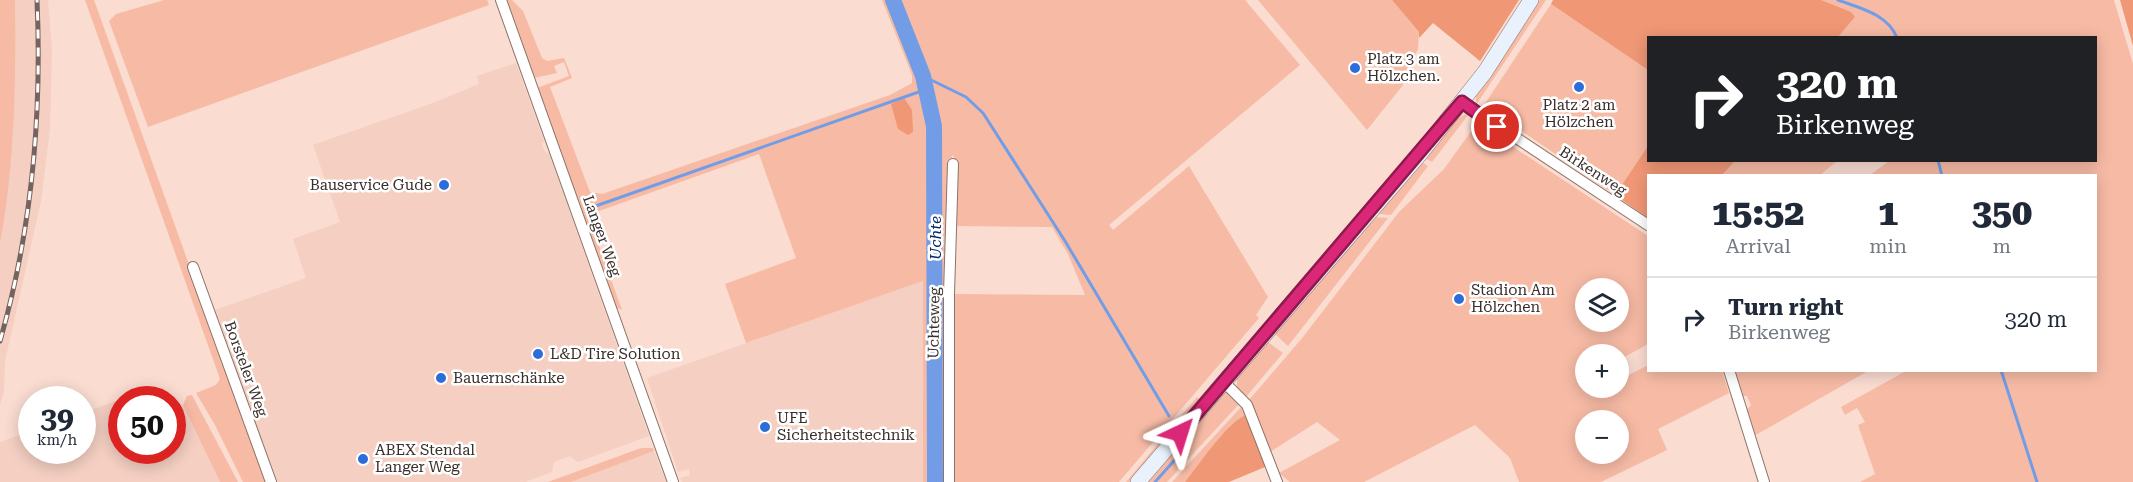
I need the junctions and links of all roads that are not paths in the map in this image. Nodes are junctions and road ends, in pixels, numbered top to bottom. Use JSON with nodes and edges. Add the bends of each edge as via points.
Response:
{"nodes":[{"id":1,"x":501,"y":0,"type":"edge"},
{"id":2,"x":1531,"y":0,"type":"edge"},
{"id":3,"x":1462,"y":102,"type":"junction"},
{"id":4,"x":953,"y":164,"type":"dead end"},
{"id":5,"x":1647,"y":224,"type":"edge"},
{"id":6,"x":193,"y":267,"type":"dead end"},
{"id":7,"x":1730,"y":372,"type":"edge"},
{"id":8,"x":1224,"y":382,"type":"junction"},
{"id":9,"x":271,"y":482,"type":"edge"},
{"id":10,"x":673,"y":482,"type":"edge"},
{"id":11,"x":949,"y":482,"type":"edge"},
{"id":12,"x":1138,"y":482,"type":"edge"},
{"id":13,"x":1277,"y":482,"type":"edge"},
{"id":14,"x":1764,"y":482,"type":"edge"}],
"edges":[{"from":1,"to":10,"type":"street","name":"Langer Weg"},
{"from":2,"to":3,"type":"main road"},
{"from":3,"to":5,"type":"street","name":"Birkenweg"},
{"from":3,"to":8,"type":"main road"},
{"from":4,"to":11,"type":"street","name":"Uchteweg"},
{"from":6,"to":9,"type":"street","name":"Borsteler Weg"},
{"from":7,"to":14,"type":"street"},
{"from":8,"to":12,"type":"main road"},
{"from":8,"to":13,"type":"street","via":[[1247,405]]}]}
